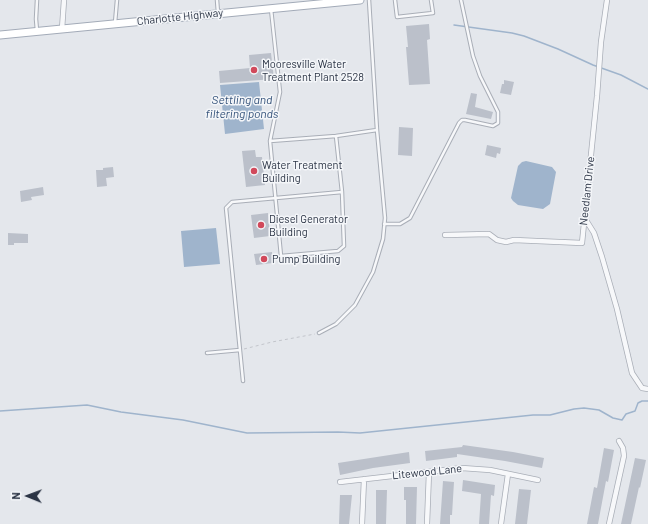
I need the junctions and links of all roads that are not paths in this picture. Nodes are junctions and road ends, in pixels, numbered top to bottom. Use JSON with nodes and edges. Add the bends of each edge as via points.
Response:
{"nodes":[{"id":1,"x":37,"y":0,"type":"edge"},
{"id":2,"x":64,"y":0,"type":"edge"},
{"id":3,"x":117,"y":0,"type":"edge"},
{"id":4,"x":217,"y":0,"type":"edge"},
{"id":5,"x":360,"y":0,"type":"edge"},
{"id":6,"x":369,"y":0,"type":"edge"},
{"id":7,"x":395,"y":0,"type":"edge"},
{"id":8,"x":431,"y":0,"type":"edge"},
{"id":9,"x":461,"y":0,"type":"edge"},
{"id":10,"x":607,"y":0,"type":"edge"},
{"id":11,"x":304,"y":3,"type":"edge"},
{"id":12,"x":271,"y":9,"type":"junction"},
{"id":13,"x":218,"y":14,"type":"junction"},
{"id":14,"x":115,"y":24,"type":"junction"},
{"id":15,"x":62,"y":29,"type":"junction"},
{"id":16,"x":37,"y":31,"type":"junction"},
{"id":17,"x":0,"y":35,"type":"edge"},
{"id":18,"x":376,"y":130,"type":"junction"},
{"id":19,"x":336,"y":136,"type":"junction"},
{"id":20,"x":270,"y":141,"type":"junction"},
{"id":21,"x":342,"y":192,"type":"junction"},
{"id":22,"x":276,"y":198,"type":"junction"},
{"id":23,"x":584,"y":217,"type":"junction"},
{"id":24,"x":384,"y":224,"type":"junction"},
{"id":25,"x":445,"y":235,"type":"dead end"},
{"id":26,"x":319,"y":333,"type":"road end"},
{"id":27,"x":240,"y":350,"type":"junction"},
{"id":28,"x":207,"y":353,"type":"dead end"},
{"id":29,"x":242,"y":380,"type":"dead end"},
{"id":30,"x":648,"y":389,"type":"edge"},
{"id":31,"x":619,"y":441,"type":"dead end"},
{"id":32,"x":429,"y":472,"type":"junction"},
{"id":33,"x":508,"y":474,"type":"junction"},
{"id":34,"x":364,"y":479,"type":"junction"},
{"id":35,"x":538,"y":480,"type":"dead end"},
{"id":36,"x":340,"y":482,"type":"dead end"},
{"id":37,"x":362,"y":524,"type":"edge"},
{"id":38,"x":427,"y":524,"type":"edge"},
{"id":39,"x":500,"y":524,"type":"edge"},
{"id":40,"x":609,"y":524,"type":"edge"}],
"edges":[{"from":1,"to":16,"type":"lane"},
{"from":2,"to":15,"type":"street"},
{"from":3,"to":14,"type":"lane"},
{"from":4,"to":13,"type":"lane"},
{"from":5,"to":11,"type":"main road","name":"Charlotte Highway"},
{"from":6,"to":18,"type":"lane"},
{"from":7,"to":8,"type":"lane","via":[[396,17],[433,13]]},
{"from":9,"to":24,"type":"lane","via":[[473,56],[498,112],[498,123],[493,126],[462,120],[410,218],[400,224]]},
{"from":10,"to":23,"type":"street","name":"Needlam Drive"},
{"from":11,"to":12,"type":"main road","name":"Charlotte Highway"},
{"from":12,"to":13,"type":"main road","name":"Charlotte Highway"},
{"from":12,"to":20,"type":"lane","via":[[280,92]]},
{"from":13,"to":14,"type":"main road","name":"Charlotte Highway"},
{"from":14,"to":15,"type":"main road","name":"Charlotte Highway"},
{"from":15,"to":16,"type":"main road","name":"Charlotte Highway"},
{"from":16,"to":17,"type":"main road","name":"Charlotte Highway"},
{"from":18,"to":19,"type":"lane"},
{"from":18,"to":24,"type":"lane"},
{"from":19,"to":20,"type":"lane"},
{"from":19,"to":21,"type":"lane"},
{"from":20,"to":22,"type":"lane"},
{"from":21,"to":22,"type":"lane"},
{"from":21,"to":22,"type":"lane","via":[[344,246],[338,251],[281,256]]},
{"from":22,"to":27,"type":"lane","via":[[232,202],[226,208]]},
{"from":23,"to":25,"type":"street","name":"Needlam Drive","via":[[582,243],[514,240],[506,242],[488,234]]},
{"from":23,"to":30,"type":"street","via":[[594,233],[602,257],[632,373],[642,388]]},
{"from":24,"to":26,"type":"lane","via":[[383,240],[373,272],[355,305],[336,324]]},
{"from":27,"to":28,"type":"lane"},
{"from":27,"to":29,"type":"lane"},
{"from":31,"to":40,"type":"street","via":[[624,456]]},
{"from":32,"to":33,"type":"street","name":"Litewood Lane","via":[[475,468]]},
{"from":32,"to":34,"type":"street","name":"Litewood Lane"},
{"from":32,"to":38,"type":"street"},
{"from":33,"to":35,"type":"street","name":"Litewood Lane"},
{"from":33,"to":39,"type":"street"},
{"from":34,"to":36,"type":"street","name":"Litewood Lane"},
{"from":34,"to":37,"type":"street"}]}
